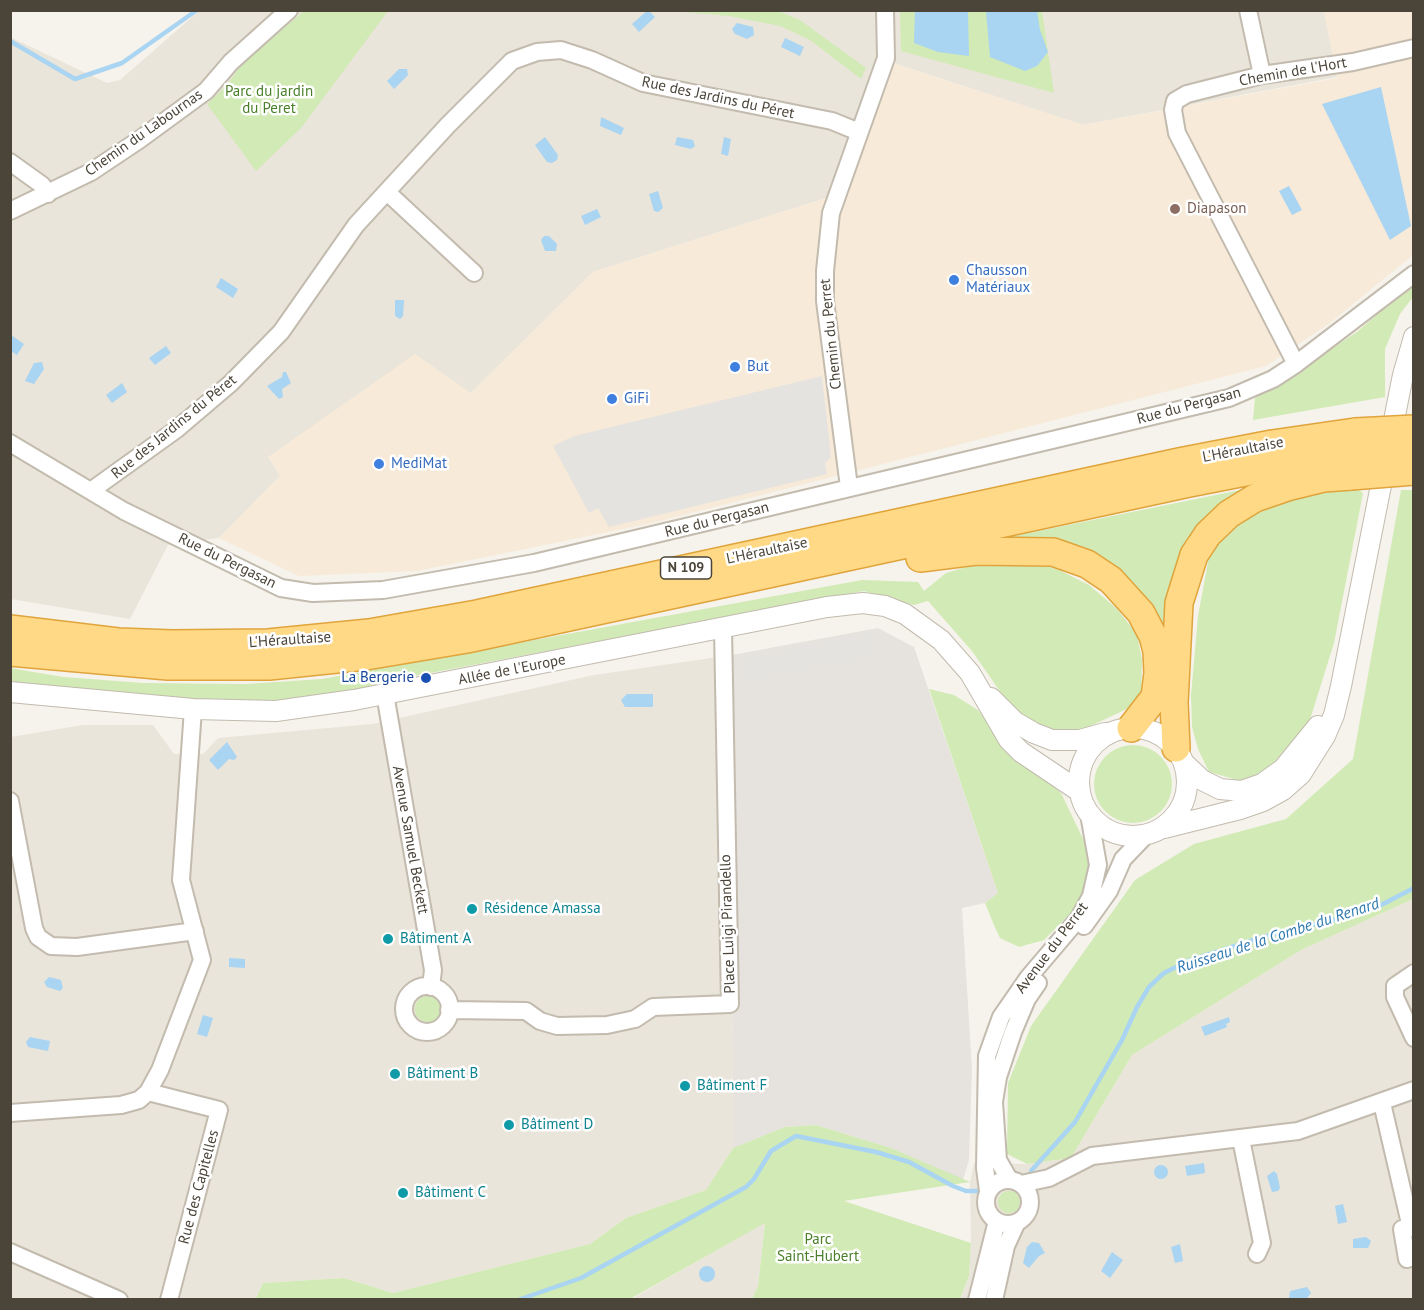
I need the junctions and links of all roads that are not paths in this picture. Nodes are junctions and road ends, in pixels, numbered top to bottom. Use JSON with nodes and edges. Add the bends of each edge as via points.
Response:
{"nodes":[{"id":1,"x":289,"y":10,"type":"edge"},
{"id":2,"x":885,"y":10,"type":"edge"},
{"id":3,"x":1248,"y":10,"type":"edge"},
{"id":4,"x":1413,"y":48,"type":"edge"},
{"id":5,"x":1262,"y":75,"type":"junction"},
{"id":6,"x":859,"y":132,"type":"junction"},
{"id":7,"x":10,"y":162,"type":"edge"},
{"id":8,"x":387,"y":192,"type":"junction"},
{"id":9,"x":48,"y":194,"type":"junction"},
{"id":10,"x":10,"y":211,"type":"edge"},
{"id":11,"x":474,"y":273,"type":"dead end"},
{"id":12,"x":1413,"y":274,"type":"edge"},
{"id":13,"x":1413,"y":336,"type":"edge"},
{"id":14,"x":1296,"y":364,"type":"junction"},
{"id":15,"x":1413,"y":412,"type":"edge"},
{"id":16,"x":1413,"y":429,"type":"edge"},
{"id":17,"x":10,"y":443,"type":"edge"},
{"id":18,"x":1354,"y":445,"type":"junction"},
{"id":19,"x":1413,"y":452,"type":"edge"},
{"id":20,"x":1413,"y":471,"type":"edge"},
{"id":21,"x":849,"y":487,"type":"junction"},
{"id":22,"x":92,"y":490,"type":"junction"},
{"id":23,"x":608,"y":608,"type":"junction"},
{"id":24,"x":723,"y":628,"type":"junction"},
{"id":25,"x":10,"y":629,"type":"edge"},
{"id":26,"x":10,"y":652,"type":"edge"},
{"id":27,"x":1341,"y":686,"type":"junction"},
{"id":28,"x":979,"y":687,"type":"junction"},
{"id":29,"x":10,"y":692,"type":"edge"},
{"id":30,"x":385,"y":694,"type":"junction"},
{"id":31,"x":193,"y":709,"type":"junction"},
{"id":32,"x":1122,"y":729,"type":"junction"},
{"id":33,"x":1180,"y":756,"type":"junction"},
{"id":34,"x":1079,"y":791,"type":"junction"},
{"id":35,"x":10,"y":801,"type":"edge"},
{"id":36,"x":1089,"y":814,"type":"junction"},
{"id":37,"x":1164,"y":828,"type":"junction"},
{"id":38,"x":1145,"y":836,"type":"junction"},
{"id":39,"x":195,"y":932,"type":"junction"},
{"id":40,"x":1413,"y":972,"type":"edge"},
{"id":41,"x":431,"y":987,"type":"junction"},
{"id":42,"x":449,"y":1010,"type":"junction"},
{"id":43,"x":1412,"y":1032,"type":"edge"},
{"id":44,"x":991,"y":1077,"type":"junction"},
{"id":45,"x":1413,"y":1090,"type":"edge"},
{"id":46,"x":148,"y":1092,"type":"junction"},
{"id":47,"x":1382,"y":1103,"type":"junction"},
{"id":48,"x":10,"y":1113,"type":"edge"},
{"id":49,"x":1240,"y":1139,"type":"junction"},
{"id":50,"x":1049,"y":1178,"type":"junction"},
{"id":51,"x":1015,"y":1182,"type":"junction"},
{"id":52,"x":988,"y":1191,"type":"junction"},
{"id":53,"x":1030,"y":1202,"type":"junction"},
{"id":54,"x":997,"y":1221,"type":"junction"},
{"id":55,"x":1017,"y":1222,"type":"junction"},
{"id":56,"x":1412,"y":1228,"type":"edge"},
{"id":57,"x":10,"y":1252,"type":"edge"},
{"id":58,"x":1257,"y":1254,"type":"dead end"},
{"id":59,"x":1413,"y":1257,"type":"edge"},
{"id":60,"x":119,"y":1299,"type":"edge"},
{"id":61,"x":170,"y":1299,"type":"edge"},
{"id":62,"x":977,"y":1299,"type":"edge"},
{"id":63,"x":994,"y":1299,"type":"edge"}],
"edges":[{"from":1,"to":9,"type":"street","name":"Chemin du Labournas","via":[[231,62],[206,91],[91,172]]},
{"from":2,"to":6,"type":"street","name":"Chemin du Perret","via":[[886,58]]},
{"from":3,"to":5,"type":"street"},
{"from":4,"to":5,"type":"street","name":"Chemin de l'Hort","via":[[1353,62]]},
{"from":5,"to":14,"type":"street","name":"Chemin de l'Hort","via":[[1188,94],[1175,101],[1173,111],[1177,133]]},
{"from":6,"to":8,"type":"street","name":"Rue des Jardins du Péret","via":[[832,121],[643,83],[561,50],[537,52],[512,61]]},
{"from":6,"to":21,"type":"street","name":"Chemin du Perret","via":[[831,213],[825,271],[825,301]]},
{"from":7,"to":9,"type":"street","via":[[42,185]]},
{"from":8,"to":11,"type":"street"},
{"from":8,"to":22,"type":"street","name":"Rue des Jardins du Péret","via":[[356,225],[281,332],[231,383],[177,429]]},
{"from":9,"to":10,"type":"street","name":"Chemin du Labournas"},
{"from":12,"to":14,"type":"street","name":"Rue du Pergasan"},
{"from":13,"to":27,"type":"street"},
{"from":14,"to":21,"type":"street","name":"Rue du Pergasan","via":[[1230,398]]},
{"from":15,"to":18,"type":"highway"},
{"from":16,"to":18,"type":"highway","name":"L'Héraultaise","number":"N 109","bridge":true},
{"from":17,"to":22,"type":"street","name":"Rue du Pergasan"},
{"from":18,"to":19,"type":"highway","name":"L'Héraultaise","number":"N 109","bridge":true},
{"from":18,"to":20,"type":"highway","bridge":true},
{"from":18,"to":23,"type":"highway","name":"L'Héraultaise","number":"N 109","via":[[1276,466]]},
{"from":18,"to":25,"type":"highway","name":"L'Héraultaise","number":"N 109","via":[[1272,444],[477,614],[369,633],[268,643],[172,644]]},
{"from":18,"to":33,"type":"highway","via":[[1324,478],[1255,498],[1229,513],[1194,555],[1179,603],[1174,680]]},
{"from":21,"to":22,"type":"street","name":"Rue du Pergasan","via":[[454,579],[383,590],[313,592],[280,588],[124,511]]},
{"from":23,"to":26,"type":"highway","name":"L'Héraultaise","number":"N 109","via":[[467,639],[269,666],[168,666]]},
{"from":23,"to":32,"type":"highway","via":[[901,560],[976,551],[1053,552],[1087,564],[1122,589],[1153,636],[1158,673],[1155,697]]},
{"from":24,"to":28,"type":"street","name":"Allée de l'Europe","via":[[863,603],[885,606],[905,614],[941,640]]},
{"from":24,"to":30,"type":"street","name":"Allée de l'Europe"},
{"from":24,"to":42,"type":"street","name":"Place Luigi Pirandello","via":[[730,1004],[653,1007],[635,1019],[557,1026],[526,1011]]},
{"from":27,"to":33,"type":"street","via":[[1302,749],[1262,784],[1242,791],[1220,789],[1202,780]]},
{"from":27,"to":37,"type":"street","via":[[1334,715],[1314,756],[1283,790],[1240,809]]},
{"from":28,"to":32,"type":"street","name":"Allée de l'Europe","via":[[1015,722],[1052,740],[1080,740]]},
{"from":28,"to":34,"type":"street","name":"Allée de l'Europe","via":[[1009,740]]},
{"from":29,"to":31,"type":"street","name":"Allée de l'Europe"},
{"from":30,"to":31,"type":"street","name":"Allée de l'Europe","via":[[276,711]]},
{"from":30,"to":41,"type":"street","name":"Avenue Samuel Beckett","via":[[433,970]]},
{"from":31,"to":39,"type":"street","via":[[181,880]]},
{"from":32,"to":33,"type":"street","via":[[1146,729],[1165,738]]},
{"from":32,"to":34,"type":"street","via":[[1094,743],[1084,759]]},
{"from":33,"to":37,"type":"street","via":[[1186,796],[1178,814]]},
{"from":34,"to":36,"type":"street"},
{"from":35,"to":39,"type":"street","via":[[38,937],[51,946],[76,947]]},
{"from":36,"to":38,"type":"street","via":[[1102,828],[1115,834]]},
{"from":36,"to":44,"type":"street","name":"Avenue du Perret","via":[[1098,865],[1091,896],[1079,918],[1000,1017],[987,1056]]},
{"from":37,"to":38,"type":"street"},
{"from":38,"to":44,"type":"street","name":"Avenue du Perret","via":[[1123,859],[1099,907],[1027,999]]},
{"from":39,"to":46,"type":"street","via":[[202,960]]},
{"from":40,"to":43,"type":"street","via":[[1395,986],[1395,997]]},
{"from":41,"to":42,"type":"street","via":[[444,995]]},
{"from":41,"to":42,"type":"street","via":[[410,993],[404,1007],[407,1021],[417,1030],[436,1030],[446,1022]]},
{"from":44,"to":51,"type":"street","name":"Avenue du Perret","via":[[998,1160]]},
{"from":44,"to":52,"type":"street","name":"Avenue du Perret","via":[[985,1168]]},
{"from":45,"to":47,"type":"street"},
{"from":46,"to":48,"type":"street","via":[[139,1100],[121,1105]]},
{"from":46,"to":61,"type":"street","name":"Rue des Capitelles","via":[[219,1110]]},
{"from":47,"to":49,"type":"street","via":[[1298,1131]]},
{"from":47,"to":56,"type":"street"},
{"from":49,"to":50,"type":"street","via":[[1092,1156]]},
{"from":49,"to":58,"type":"street","via":[[1262,1244]]},
{"from":50,"to":51,"type":"street"},
{"from":50,"to":53,"type":"street"},
{"from":51,"to":52,"type":"street","via":[[995,1184]]},
{"from":51,"to":53,"type":"street","via":[[1028,1191]]},
{"from":52,"to":54,"type":"street","via":[[988,1210]]},
{"from":53,"to":55,"type":"street"},
{"from":54,"to":55,"type":"street"},
{"from":54,"to":62,"type":"street"},
{"from":55,"to":63,"type":"street","via":[[1006,1246]]},
{"from":56,"to":59,"type":"street","via":[[1402,1229],[1407,1258]]},
{"from":57,"to":60,"type":"street"}]}
